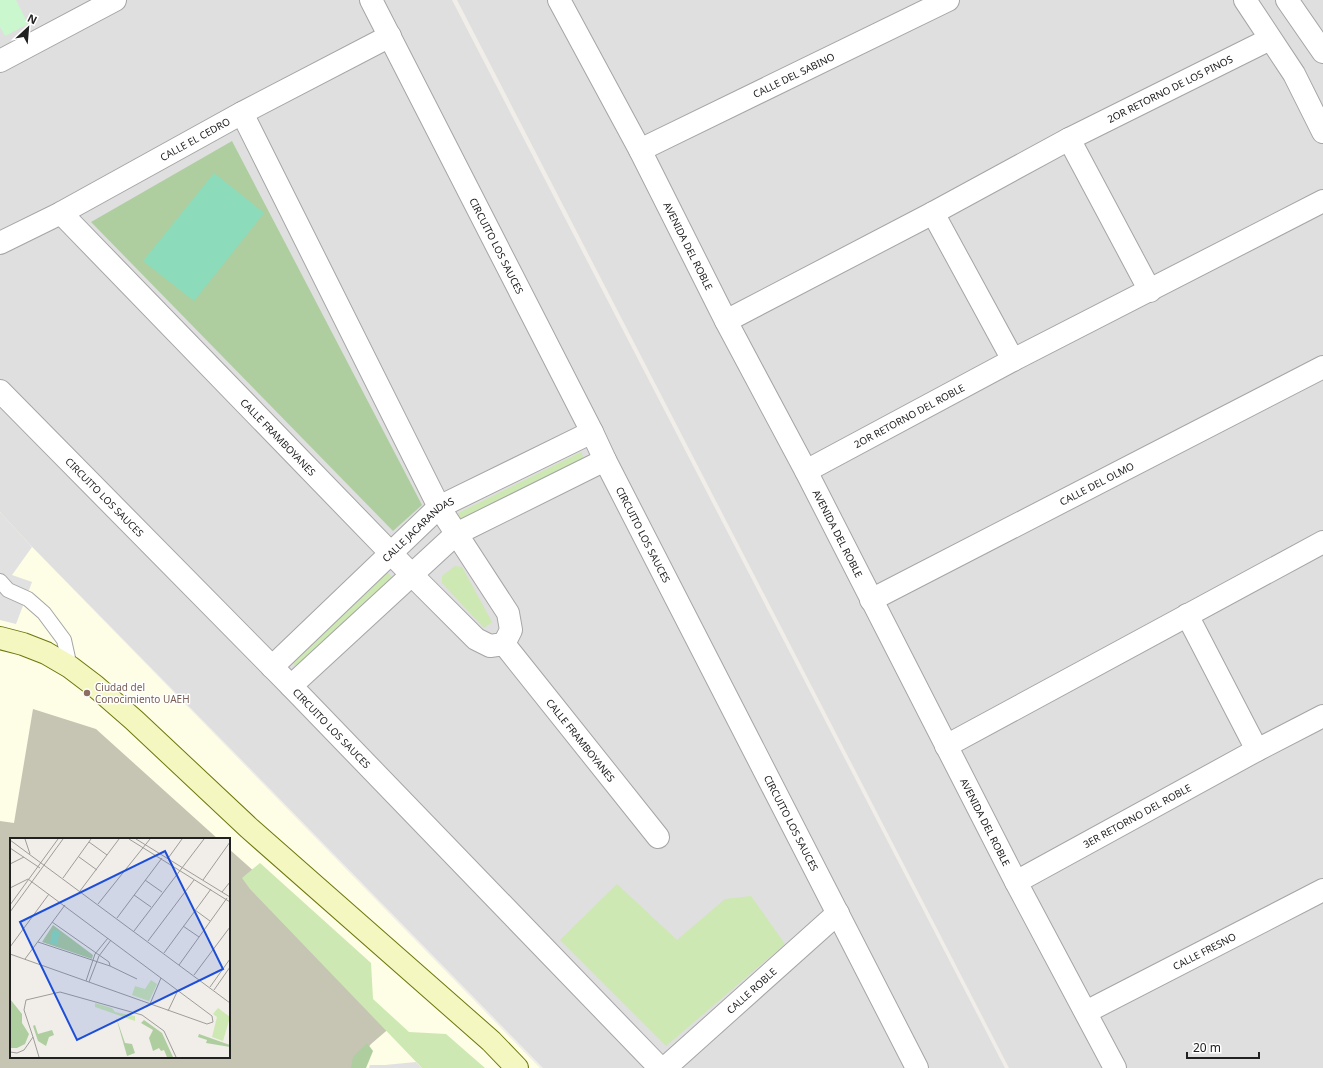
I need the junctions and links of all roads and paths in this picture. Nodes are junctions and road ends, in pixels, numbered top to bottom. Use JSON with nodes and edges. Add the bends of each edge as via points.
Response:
{"nodes":[{"id":1,"x":115,"y":0,"type":"edge"},
{"id":2,"x":371,"y":0,"type":"edge"},
{"id":3,"x":559,"y":0,"type":"edge"},
{"id":4,"x":948,"y":0,"type":"edge"},
{"id":5,"x":1245,"y":0,"type":"edge"},
{"id":6,"x":1287,"y":0,"type":"edge"},
{"id":7,"x":390,"y":36,"type":"junction"},
{"id":8,"x":1270,"y":39,"type":"junction"},
{"id":9,"x":1323,"y":52,"type":"edge"},
{"id":10,"x":0,"y":61,"type":"edge"},
{"id":11,"x":242,"y":113,"type":"junction"},
{"id":12,"x":1323,"y":132,"type":"edge"},
{"id":13,"x":1070,"y":139,"type":"junction"},
{"id":14,"x":640,"y":150,"type":"junction"},
{"id":15,"x":1323,"y":201,"type":"edge"},
{"id":16,"x":60,"y":213,"type":"junction"},
{"id":17,"x":933,"y":213,"type":"junction"},
{"id":18,"x":0,"y":242,"type":"edge"},
{"id":19,"x":1150,"y":290,"type":"junction"},
{"id":20,"x":726,"y":321,"type":"junction"},
{"id":21,"x":1013,"y":360,"type":"junction"},
{"id":22,"x":1323,"y":367,"type":"edge"},
{"id":23,"x":0,"y":391,"type":"edge"},
{"id":24,"x":592,"y":432,"type":"junction"},
{"id":25,"x":605,"y":460,"type":"junction"},
{"id":26,"x":806,"y":471,"type":"junction"},
{"id":27,"x":440,"y":507,"type":"junction"},
{"id":28,"x":456,"y":534,"type":"junction"},
{"id":29,"x":1323,"y":542,"type":"edge"},
{"id":30,"x":391,"y":553,"type":"junction"},
{"id":31,"x":412,"y":575,"type":"junction"},
{"id":32,"x":0,"y":580,"type":"edge"},
{"id":33,"x":871,"y":600,"type":"junction"},
{"id":34,"x":1187,"y":616,"type":"junction"},
{"id":35,"x":0,"y":638,"type":"edge"},
{"id":36,"x":504,"y":644,"type":"junction"},
{"id":37,"x":70,"y":667,"type":"junction"},
{"id":38,"x":272,"y":667,"type":"junction"},
{"id":39,"x":291,"y":686,"type":"junction"},
{"id":40,"x":1322,"y":716,"type":"edge"},
{"id":41,"x":946,"y":746,"type":"junction"},
{"id":42,"x":1257,"y":750,"type":"junction"},
{"id":43,"x":658,"y":836,"type":"dead end"},
{"id":44,"x":1016,"y":882,"type":"junction"},
{"id":45,"x":1323,"y":890,"type":"edge"},
{"id":46,"x":838,"y":913,"type":"junction"},
{"id":47,"x":1086,"y":1012,"type":"junction"},
{"id":48,"x":916,"y":1067,"type":"edge"},
{"id":49,"x":517,"y":1068,"type":"edge"},
{"id":50,"x":660,"y":1068,"type":"edge"},
{"id":51,"x":665,"y":1068,"type":"edge"},
{"id":52,"x":1115,"y":1068,"type":"edge"}],
"edges":[{"from":1,"to":10,"type":"street"},
{"from":2,"to":7,"type":"street","name":"CIRCUITO LOS SAUCES"},
{"from":3,"to":14,"type":"street","name":"AVENIDA DEL ROBLE"},
{"from":4,"to":14,"type":"street","name":"CALLE DEL SABINO"},
{"from":5,"to":8,"type":"street"},
{"from":6,"to":9,"type":"street"},
{"from":7,"to":11,"type":"street","name":"CALLE EL CEDRO"},
{"from":7,"to":24,"type":"street","name":"CIRCUITO LOS SAUCES"},
{"from":8,"to":12,"type":"street","via":[[1294,74]]},
{"from":8,"to":13,"type":"street","name":"2OR RETORNO DE LOS PINOS"},
{"from":11,"to":16,"type":"street","name":"CALLE EL CEDRO"},
{"from":11,"to":27,"type":"street"},
{"from":13,"to":17,"type":"street","name":"2OR RETORNO DE LOS PINOS"},
{"from":13,"to":19,"type":"street"},
{"from":14,"to":20,"type":"street","name":"AVENIDA DEL ROBLE"},
{"from":15,"to":19,"type":"street"},
{"from":16,"to":18,"type":"street","name":"CALLE EL CEDRO"},
{"from":16,"to":30,"type":"street","name":"CALLE FRAMBOYANES"},
{"from":17,"to":20,"type":"street"},
{"from":17,"to":21,"type":"street"},
{"from":19,"to":21,"type":"street","name":"2OR RETORNO DEL ROBLE"},
{"from":20,"to":26,"type":"street","name":"AVENIDA DEL ROBLE"},
{"from":21,"to":26,"type":"street","name":"2OR RETORNO DEL ROBLE"},
{"from":22,"to":33,"type":"street","name":"CALLE DEL OLMO"},
{"from":23,"to":38,"type":"street","name":"CIRCUITO LOS SAUCES"},
{"from":24,"to":25,"type":"street","name":"CIRCUITO LOS SAUCES"},
{"from":24,"to":27,"type":"street","name":"CALLE JACARANDAS"},
{"from":25,"to":28,"type":"street"},
{"from":25,"to":46,"type":"street","name":"CIRCUITO LOS SAUCES"},
{"from":26,"to":33,"type":"street","name":"AVENIDA DEL ROBLE"},
{"from":27,"to":28,"type":"street"},
{"from":27,"to":30,"type":"street","name":"CALLE JACARANDAS"},
{"from":28,"to":31,"type":"street"},
{"from":28,"to":36,"type":"street","via":[[508,613],[511,630]]},
{"from":29,"to":34,"type":"street"},
{"from":30,"to":31,"type":"street","name":"CALLE FRAMBOYANES"},
{"from":30,"to":38,"type":"street","name":"CALLE JACARANDAS"},
{"from":31,"to":36,"type":"street","name":"CALLE FRAMBOYANES","via":[[476,639],[490,646]]},
{"from":31,"to":39,"type":"street"},
{"from":32,"to":37,"type":"lane","via":[[8,590],[28,599],[44,613],[64,640]]},
{"from":33,"to":41,"type":"street","name":"AVENIDA DEL ROBLE"},
{"from":34,"to":41,"type":"street"},
{"from":34,"to":42,"type":"street"},
{"from":35,"to":37,"type":"street","via":[[46,653]]},
{"from":36,"to":43,"type":"street","name":"CALLE FRAMBOYANES"},
{"from":37,"to":49,"type":"street","via":[[134,720],[249,828],[491,1041]]},
{"from":38,"to":39,"type":"street","name":"CIRCUITO LOS SAUCES"},
{"from":39,"to":50,"type":"street","name":"CIRCUITO LOS SAUCES"},
{"from":40,"to":42,"type":"street","name":"3ER RETORNO DEL ROBLE"},
{"from":41,"to":44,"type":"street","name":"AVENIDA DEL ROBLE"},
{"from":42,"to":44,"type":"street","name":"3ER RETORNO DEL ROBLE"},
{"from":44,"to":47,"type":"street","name":"AVENIDA DEL ROBLE"},
{"from":45,"to":47,"type":"street","name":"CALLE FRESNO"},
{"from":46,"to":48,"type":"street","name":"CIRCUITO LOS SAUCES"},
{"from":46,"to":51,"type":"street","name":"CALLE ROBLE"},
{"from":47,"to":52,"type":"street","name":"AVENIDA DEL ROBLE"}]}
